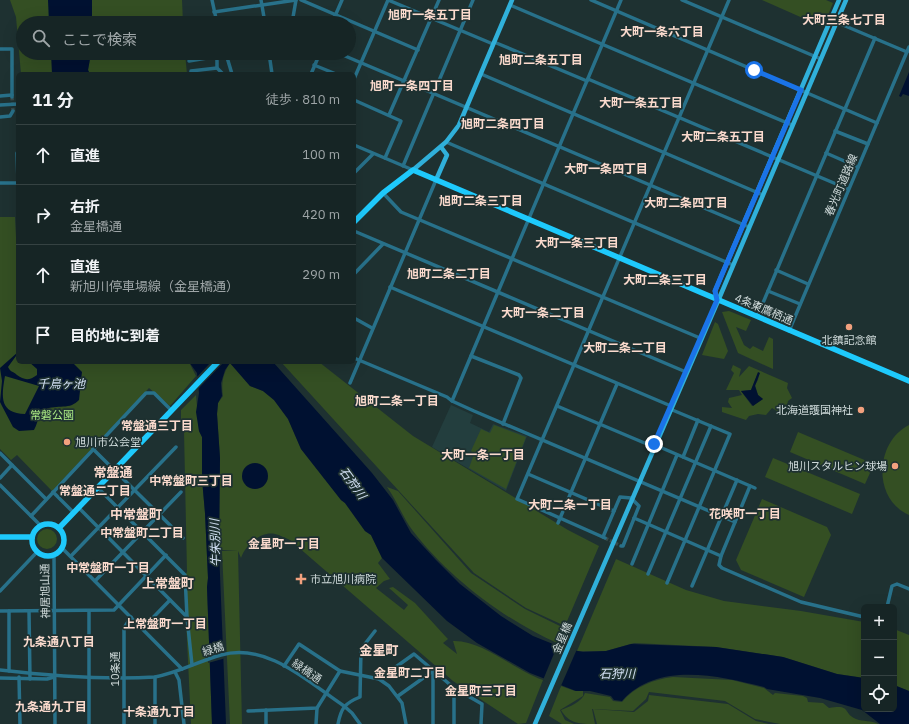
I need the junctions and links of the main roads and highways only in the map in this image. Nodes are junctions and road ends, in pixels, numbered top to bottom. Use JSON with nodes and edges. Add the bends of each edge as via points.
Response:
{"nodes":[{"id":1,"x":512,"y":0,"type":"edge"},
{"id":2,"x":839,"y":0,"type":"edge"},
{"id":3,"x":846,"y":0,"type":"edge"},
{"id":4,"x":790,"y":124,"type":"junction"},
{"id":5,"x":441,"y":147,"type":"junction"},
{"id":6,"x":413,"y":170,"type":"junction"},
{"id":7,"x":436,"y":180,"type":"junction"},
{"id":8,"x":356,"y":220,"type":"edge"},
{"id":9,"x":747,"y":226,"type":"junction"},
{"id":10,"x":717,"y":300,"type":"junction"},
{"id":11,"x":216,"y":364,"type":"edge"},
{"id":12,"x":909,"y":382,"type":"edge"},
{"id":13,"x":58,"y":528,"type":"junction"},
{"id":14,"x":0,"y":537,"type":"edge"},
{"id":15,"x":32,"y":537,"type":"junction"},
{"id":16,"x":535,"y":723,"type":"edge"}],
"edges":[{"from":1,"to":5,"type":"main road","via":[[459,126]]},
{"from":2,"to":4,"type":"main road","via":[[801,90]]},
{"from":3,"to":4,"type":"main road"},
{"from":4,"to":9,"type":"main road"},
{"from":5,"to":6,"type":"main road"},
{"from":5,"to":7,"type":"main road","via":[[447,155]]},
{"from":6,"to":7,"type":"highway","name":"4条東鷹栖通"},
{"from":6,"to":8,"type":"highway","via":[[383,193]]},
{"from":7,"to":10,"type":"highway","name":"4条東鷹栖通"},
{"from":9,"to":10,"type":"main road","name":"金星橋"},
{"from":9,"to":10,"type":"main road","via":[[727,262],[715,291]]},
{"from":10,"to":12,"type":"highway","name":"4条東鷹栖通"},
{"from":10,"to":16,"type":"main road","name":"金星橋"},
{"from":11,"to":13,"type":"highway"},
{"from":13,"to":15,"type":"highway","via":[[51,524],[40,525]]},
{"from":13,"to":15,"type":"highway","via":[[63,536],[62,547],[54,554],[44,555],[37,552]]},
{"from":14,"to":15,"type":"highway"}]}
